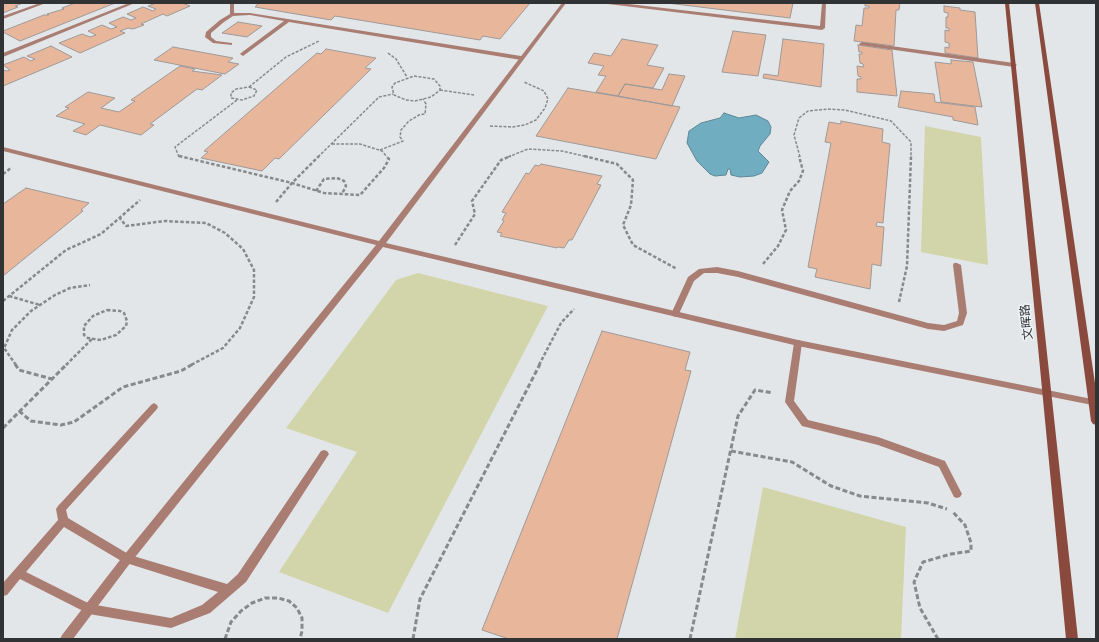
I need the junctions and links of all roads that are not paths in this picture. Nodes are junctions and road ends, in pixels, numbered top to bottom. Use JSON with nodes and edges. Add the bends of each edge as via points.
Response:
{"nodes":[{"id":1,"x":44,"y":3,"type":"edge"},
{"id":2,"x":133,"y":3,"type":"edge"},
{"id":3,"x":232,"y":3,"type":"edge"},
{"id":4,"x":564,"y":3,"type":"edge"},
{"id":5,"x":608,"y":3,"type":"edge"},
{"id":6,"x":824,"y":3,"type":"edge"},
{"id":7,"x":1008,"y":3,"type":"edge"},
{"id":8,"x":1037,"y":3,"type":"edge"},
{"id":9,"x":232,"y":15,"type":"junction"},
{"id":10,"x":3,"y":18,"type":"edge"},
{"id":11,"x":288,"y":20,"type":"junction"},
{"id":12,"x":230,"y":44,"type":"dead end"},
{"id":13,"x":862,"y":44,"type":"dead end"},
{"id":14,"x":3,"y":54,"type":"edge"},
{"id":15,"x":243,"y":54,"type":"dead end"},
{"id":16,"x":521,"y":58,"type":"junction"},
{"id":17,"x":1014,"y":65,"type":"junction"},
{"id":18,"x":3,"y":149,"type":"edge"},
{"id":19,"x":381,"y":244,"type":"junction"},
{"id":20,"x":957,"y":265,"type":"dead end"},
{"id":21,"x":675,"y":314,"type":"junction"},
{"id":22,"x":798,"y":343,"type":"junction"},
{"id":23,"x":1046,"y":392,"type":"junction"},
{"id":24,"x":1092,"y":402,"type":"junction"},
{"id":25,"x":154,"y":407,"type":"dead end"},
{"id":26,"x":1096,"y":421,"type":"edge"},
{"id":27,"x":324,"y":454,"type":"dead end"},
{"id":28,"x":957,"y":494,"type":"dead end"},
{"id":29,"x":63,"y":521,"type":"junction"},
{"id":30,"x":127,"y":559,"type":"junction"},
{"id":31,"x":18,"y":573,"type":"junction"},
{"id":32,"x":228,"y":590,"type":"junction"},
{"id":33,"x":3,"y":591,"type":"edge"},
{"id":34,"x":89,"y":609,"type":"junction"},
{"id":35,"x":66,"y":639,"type":"edge"},
{"id":36,"x":1072,"y":639,"type":"edge"}],
"edges":[{"from":1,"to":10,"type":"street"},
{"from":2,"to":14,"type":"street"},
{"from":3,"to":9,"type":"street"},
{"from":4,"to":16,"type":"street"},
{"from":5,"to":6,"type":"street","via":[[822,28]]},
{"from":7,"to":17,"type":"main road","name":"文晖路"},
{"from":8,"to":24,"type":"main road"},
{"from":9,"to":11,"type":"street","via":[[250,14]]},
{"from":9,"to":12,"type":"street","via":[[209,32],[208,37],[215,42]]},
{"from":11,"to":15,"type":"street"},
{"from":11,"to":16,"type":"street"},
{"from":13,"to":17,"type":"street"},
{"from":16,"to":19,"type":"street"},
{"from":17,"to":23,"type":"main road","name":"文晖路"},
{"from":18,"to":19,"type":"street"},
{"from":19,"to":21,"type":"street"},
{"from":19,"to":30,"type":"street"},
{"from":20,"to":21,"type":"street","via":[[963,313],[960,323],[944,328],[896,318],[717,270],[702,271],[690,279]]},
{"from":21,"to":22,"type":"street"},
{"from":22,"to":23,"type":"street"},
{"from":22,"to":28,"type":"street","via":[[789,402],[805,423],[878,441],[942,464]]},
{"from":23,"to":24,"type":"street"},
{"from":23,"to":36,"type":"main road","name":"文晖路"},
{"from":24,"to":26,"type":"main road"},
{"from":25,"to":29,"type":"street","via":[[61,509]]},
{"from":27,"to":32,"type":"street","via":[[242,578]]},
{"from":29,"to":30,"type":"street"},
{"from":29,"to":31,"type":"street"},
{"from":30,"to":32,"type":"street"},
{"from":30,"to":34,"type":"street"},
{"from":31,"to":33,"type":"street"},
{"from":31,"to":34,"type":"street"},
{"from":32,"to":34,"type":"street","via":[[206,609],[171,623]]},
{"from":34,"to":35,"type":"street"}]}
